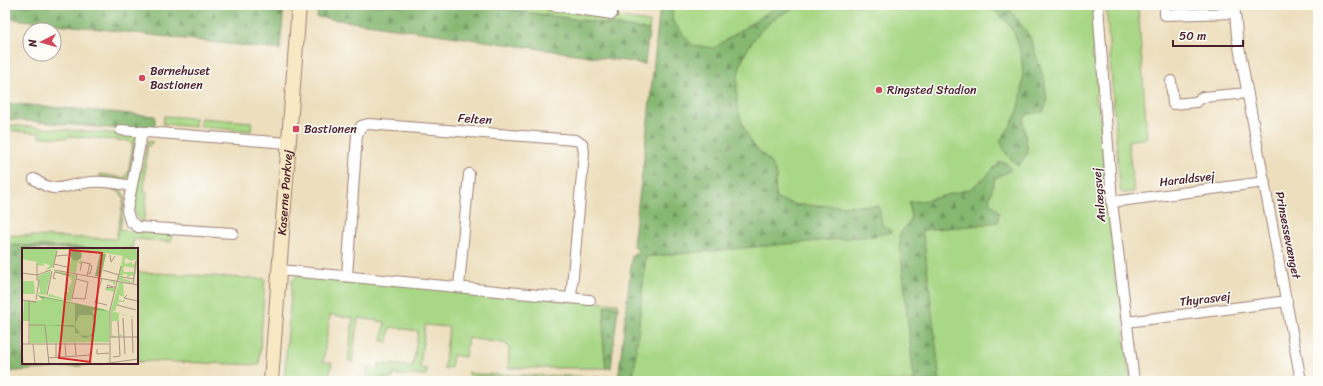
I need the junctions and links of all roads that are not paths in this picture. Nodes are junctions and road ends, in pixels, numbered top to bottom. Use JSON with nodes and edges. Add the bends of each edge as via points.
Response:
{"nodes":[{"id":1,"x":299,"y":5,"type":"edge"},
{"id":2,"x":551,"y":5,"type":"edge"},
{"id":3,"x":1098,"y":5,"type":"edge"},
{"id":4,"x":1165,"y":5,"type":"edge"},
{"id":5,"x":593,"y":8,"type":"edge"},
{"id":6,"x":612,"y":14,"type":"dead end"},
{"id":7,"x":1171,"y":81,"type":"dead end"},
{"id":8,"x":1248,"y":93,"type":"junction"},
{"id":9,"x":121,"y":130,"type":"dead end"},
{"id":10,"x":142,"y":132,"type":"junction"},
{"id":11,"x":288,"y":143,"type":"junction"},
{"id":12,"x":469,"y":174,"type":"dead end"},
{"id":13,"x":34,"y":179,"type":"dead end"},
{"id":14,"x":1265,"y":182,"type":"junction"},
{"id":15,"x":131,"y":186,"type":"junction"},
{"id":16,"x":1112,"y":202,"type":"junction"},
{"id":17,"x":233,"y":233,"type":"dead end"},
{"id":18,"x":280,"y":270,"type":"junction"},
{"id":19,"x":347,"y":276,"type":"junction"},
{"id":20,"x":458,"y":287,"type":"junction"},
{"id":21,"x":571,"y":298,"type":"junction"},
{"id":22,"x":590,"y":300,"type":"dead end"},
{"id":23,"x":1287,"y":301,"type":"junction"},
{"id":24,"x":1127,"y":322,"type":"junction"},
{"id":25,"x":271,"y":381,"type":"edge"},
{"id":26,"x":1134,"y":381,"type":"edge"},
{"id":27,"x":1302,"y":381,"type":"edge"}],
"edges":[{"from":1,"to":11,"type":"street","name":"Kaserne Parkvej"},
{"from":2,"to":5,"type":"street"},
{"from":3,"to":16,"type":"street","name":"Anlægsvej"},
{"from":4,"to":8,"type":"street","name":"Prinsessevænget","via":[[1166,15],[1235,13]]},
{"from":5,"to":6,"type":"street"},
{"from":7,"to":8,"type":"street","via":[[1173,104],[1196,102],[1203,97]]},
{"from":8,"to":14,"type":"street","name":"Prinsessevænget"},
{"from":9,"to":10,"type":"street"},
{"from":10,"to":11,"type":"street"},
{"from":10,"to":15,"type":"street"},
{"from":11,"to":18,"type":"street","name":"Kaserne Parkvej"},
{"from":12,"to":20,"type":"street"},
{"from":13,"to":15,"type":"street","via":[[56,189],[84,182]]},
{"from":14,"to":16,"type":"street","name":"Haraldsvej"},
{"from":14,"to":23,"type":"street","name":"Prinsessevænget"},
{"from":15,"to":17,"type":"street","via":[[127,211],[130,221],[138,227]]},
{"from":16,"to":24,"type":"street","name":"Anlægsvej"},
{"from":18,"to":19,"type":"street"},
{"from":18,"to":25,"type":"street","name":"Kaserne Parkvej"},
{"from":19,"to":20,"type":"street"},
{"from":19,"to":21,"type":"street","name":"Felten","via":[[357,135],[361,126],[368,124],[575,140],[582,143],[584,152]]},
{"from":20,"to":21,"type":"street"},
{"from":21,"to":22,"type":"street"},
{"from":23,"to":24,"type":"street","name":"Thyrasvej"},
{"from":23,"to":27,"type":"street","name":"Prinsessevænget"},
{"from":24,"to":26,"type":"street","name":"Anlægsvej"}]}
